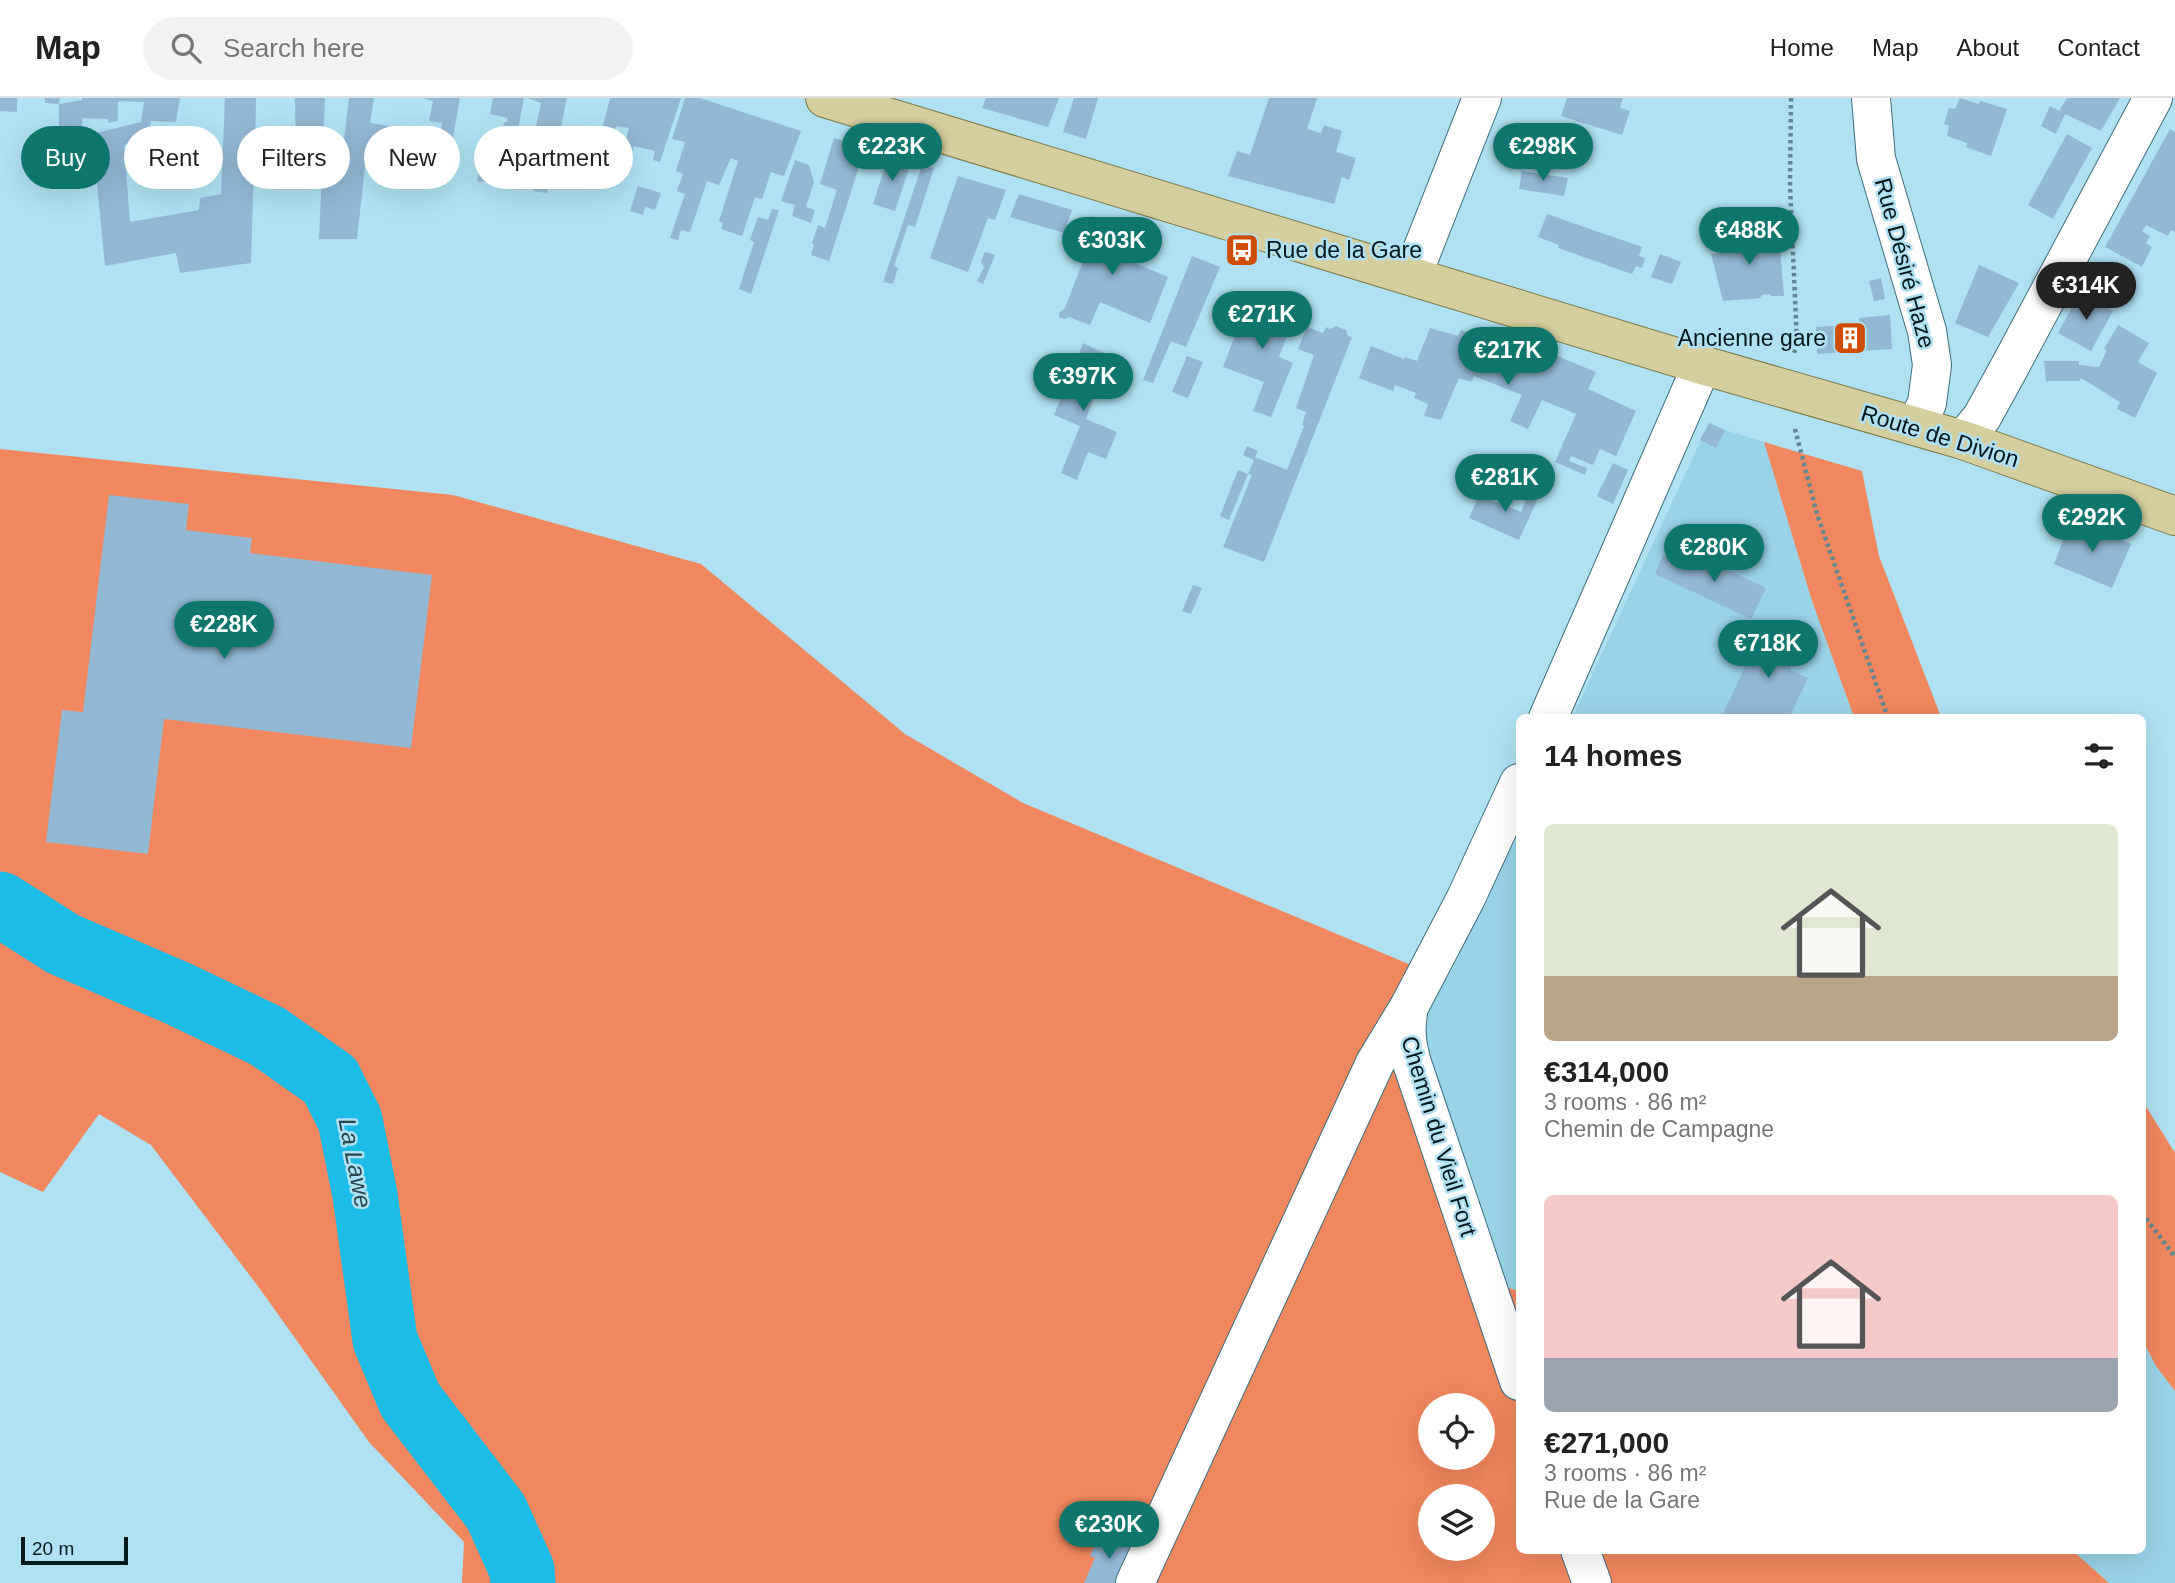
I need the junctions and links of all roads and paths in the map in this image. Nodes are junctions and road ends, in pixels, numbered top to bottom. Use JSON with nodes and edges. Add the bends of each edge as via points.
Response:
{"nodes":[{"id":1,"x":825,"y":98,"type":"edge"},
{"id":2,"x":1482,"y":98,"type":"edge"},
{"id":3,"x":1791,"y":98,"type":"edge"},
{"id":4,"x":1871,"y":98,"type":"edge"},
{"id":5,"x":2153,"y":98,"type":"edge"},
{"id":6,"x":1412,"y":276,"type":"junction"},
{"id":7,"x":1702,"y":366,"type":"junction"},
{"id":8,"x":1784,"y":388,"type":"junction"},
{"id":9,"x":1916,"y":426,"type":"junction"},
{"id":10,"x":1963,"y":440,"type":"junction"},
{"id":11,"x":2175,"y":516,"type":"edge"},
{"id":12,"x":1550,"y":714,"type":"edge"},
{"id":13,"x":1887,"y":714,"type":"edge"},
{"id":14,"x":1516,"y":790,"type":"edge"},
{"id":15,"x":1409,"y":1007,"type":"junction"},
{"id":16,"x":2146,"y":1218,"type":"edge"},
{"id":17,"x":2175,"y":1258,"type":"edge"},
{"id":18,"x":1516,"y":1372,"type":"edge"},
{"id":19,"x":1581,"y":1554,"type":"edge"},
{"id":20,"x":1135,"y":1583,"type":"edge"},
{"id":21,"x":1592,"y":1583,"type":"edge"}],
"edges":[{"from":1,"to":6,"type":"main road"},
{"from":2,"to":6,"type":"street"},
{"from":3,"to":8,"type":"path","via":[[1797,343]]},
{"from":4,"to":9,"type":"street","name":"Rue Désiré Haze","via":[[1876,159],[1927,331],[1932,365],[1927,402]]},
{"from":5,"to":10,"type":"street","via":[[1982,416]]},
{"from":6,"to":7,"type":"main road"},
{"from":7,"to":8,"type":"main road","name":"Route de Divion"},
{"from":7,"to":12,"type":"street"},
{"from":8,"to":9,"type":"main road","name":"Route de Divion"},
{"from":8,"to":13,"type":"path","via":[[1817,514]]},
{"from":9,"to":10,"type":"main road","name":"Route de Divion"},
{"from":10,"to":11,"type":"main road","name":"Route de Divion"},
{"from":14,"to":15,"type":"street","name":"Chemin du Vieil Fort"},
{"from":15,"to":18,"type":"street","name":"Chemin du Vieil Fort","via":[[1406,1044]]},
{"from":15,"to":20,"type":"street","via":[[1375,1063]]},
{"from":16,"to":17,"type":"path"},
{"from":19,"to":21,"type":"street"}]}
